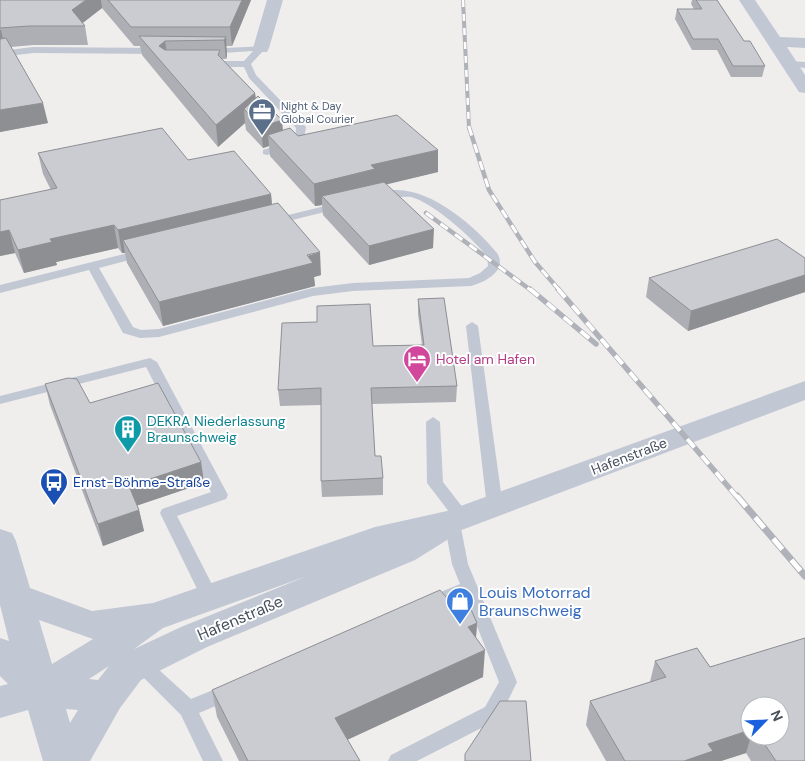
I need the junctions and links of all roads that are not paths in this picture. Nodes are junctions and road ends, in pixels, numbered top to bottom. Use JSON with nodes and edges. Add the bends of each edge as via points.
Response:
{"nodes":[{"id":1,"x":275,"y":0,"type":"edge"},
{"id":2,"x":747,"y":0,"type":"edge"},
{"id":3,"x":775,"y":42,"type":"junction"},
{"id":4,"x":805,"y":43,"type":"edge"},
{"id":5,"x":261,"y":48,"type":"junction"},
{"id":6,"x":169,"y":51,"type":"edge"},
{"id":7,"x":199,"y":51,"type":"edge"},
{"id":8,"x":0,"y":54,"type":"edge"},
{"id":9,"x":247,"y":64,"type":"junction"},
{"id":10,"x":198,"y":65,"type":"edge"},
{"id":11,"x":798,"y":65,"type":"edge"},
{"id":12,"x":805,"y":88,"type":"edge"},
{"id":13,"x":266,"y":152,"type":"dead end"},
{"id":14,"x":257,"y":226,"type":"edge"},
{"id":15,"x":160,"y":249,"type":"edge"},
{"id":16,"x":92,"y":266,"type":"junction"},
{"id":17,"x":0,"y":289,"type":"edge"},
{"id":18,"x":472,"y":326,"type":"dead end"},
{"id":19,"x":805,"y":390,"type":"edge"},
{"id":20,"x":0,"y":400,"type":"edge"},
{"id":21,"x":433,"y":422,"type":"dead end"},
{"id":22,"x":495,"y":507,"type":"junction"},
{"id":23,"x":457,"y":520,"type":"junction"},
{"id":24,"x":0,"y":541,"type":"edge"},
{"id":25,"x":469,"y":587,"type":"junction"},
{"id":26,"x":15,"y":596,"type":"junction"},
{"id":27,"x":210,"y":598,"type":"junction"},
{"id":28,"x":414,"y":610,"type":"edge"},
{"id":29,"x":154,"y":618,"type":"junction"},
{"id":30,"x":0,"y":653,"type":"edge"},
{"id":31,"x":140,"y":663,"type":"junction"},
{"id":32,"x":242,"y":686,"type":"edge"},
{"id":33,"x":41,"y":691,"type":"junction"},
{"id":34,"x":107,"y":697,"type":"junction"},
{"id":35,"x":0,"y":702,"type":"edge"},
{"id":36,"x":188,"y":710,"type":"junction"},
{"id":37,"x":63,"y":761,"type":"edge"},
{"id":38,"x":68,"y":761,"type":"edge"},
{"id":39,"x":213,"y":761,"type":"edge"},
{"id":40,"x":398,"y":761,"type":"edge"}],
"edges":[{"from":1,"to":5,"type":"street"},
{"from":2,"to":3,"type":"street"},
{"from":3,"to":4,"type":"street"},
{"from":3,"to":11,"type":"street"},
{"from":5,"to":7,"type":"lane"},
{"from":5,"to":9,"type":"lane"},
{"from":6,"to":8,"type":"lane","via":[[33,50]]},
{"from":9,"to":10,"type":"lane"},
{"from":9,"to":13,"type":"lane","via":[[252,76],[301,128],[300,142]]},
{"from":11,"to":12,"type":"street"},
{"from":14,"to":16,"type":"lane","via":[[402,192],[420,196],[486,247],[494,257],[494,267],[471,282],[312,292],[159,333],[140,334],[128,330]]},
{"from":15,"to":16,"type":"lane"},
{"from":16,"to":17,"type":"lane"},
{"from":18,"to":22,"type":"lane"},
{"from":19,"to":22,"type":"street","name":"Hafenstraße"},
{"from":20,"to":27,"type":"lane","via":[[150,362],[220,495],[168,513]]},
{"from":21,"to":23,"type":"lane","via":[[435,483]]},
{"from":22,"to":23,"type":"street","name":"Hafenstraße"},
{"from":23,"to":25,"type":"lane","via":[[460,564]]},
{"from":23,"to":27,"type":"street","name":"Hafenstraße","via":[[387,535]]},
{"from":23,"to":31,"type":"street","name":"Hafenstraße","via":[[403,552],[267,606]]},
{"from":24,"to":26,"type":"street"},
{"from":25,"to":28,"type":"lane"},
{"from":25,"to":40,"type":"lane","via":[[508,682],[492,713]]},
{"from":26,"to":29,"type":"street","name":"Hafenstraße","via":[[91,625]]},
{"from":26,"to":33,"type":"street"},
{"from":27,"to":29,"type":"street","name":"Hafenstraße"},
{"from":29,"to":33,"type":"street","name":"Hafenstraße"},
{"from":30,"to":33,"type":"street"},
{"from":31,"to":34,"type":"street","name":"Hafenstraße","via":[[128,669]]},
{"from":31,"to":36,"type":"lane"},
{"from":32,"to":36,"type":"lane"},
{"from":33,"to":34,"type":"street"},
{"from":33,"to":35,"type":"street"},
{"from":33,"to":37,"type":"street"},
{"from":34,"to":38,"type":"street","name":"Hafenstraße"},
{"from":36,"to":39,"type":"lane"}]}
